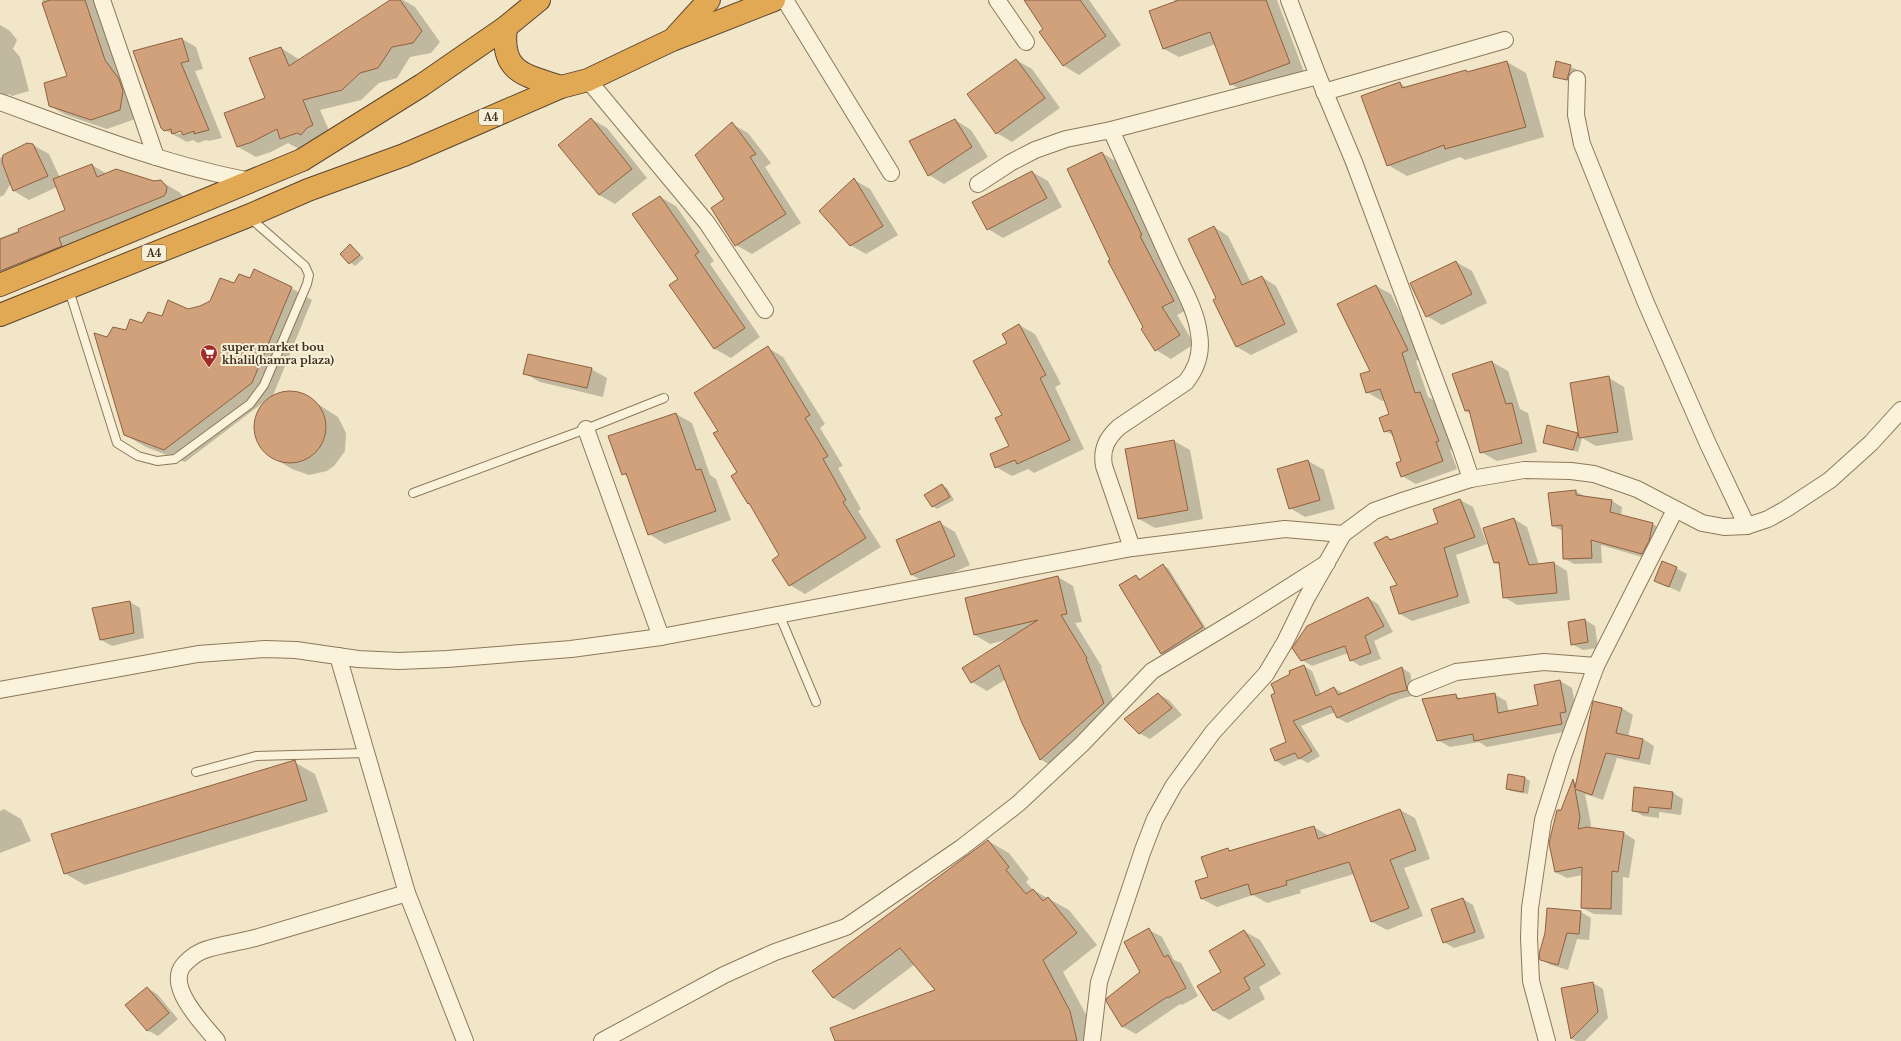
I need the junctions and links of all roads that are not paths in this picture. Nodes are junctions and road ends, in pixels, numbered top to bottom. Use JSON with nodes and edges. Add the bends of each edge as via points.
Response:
{"nodes":[{"id":1,"x":102,"y":0,"type":"edge"},
{"id":2,"x":539,"y":0,"type":"edge"},
{"id":3,"x":709,"y":0,"type":"edge"},
{"id":4,"x":774,"y":0,"type":"edge"},
{"id":5,"x":785,"y":0,"type":"edge"},
{"id":6,"x":997,"y":0,"type":"edge"},
{"id":7,"x":1289,"y":0,"type":"edge"},
{"id":8,"x":506,"y":27,"type":"junction"},
{"id":9,"x":672,"y":40,"type":"junction"},
{"id":10,"x":1505,"y":40,"type":"dead end"},
{"id":11,"x":1026,"y":42,"type":"dead end"},
{"id":12,"x":1318,"y":76,"type":"junction"},
{"id":13,"x":1577,"y":79,"type":"dead end"},
{"id":14,"x":588,"y":80,"type":"junction"},
{"id":15,"x":561,"y":87,"type":"junction"},
{"id":16,"x":1324,"y":92,"type":"junction"},
{"id":17,"x":0,"y":102,"type":"edge"},
{"id":18,"x":1111,"y":130,"type":"junction"},
{"id":19,"x":156,"y":157,"type":"junction"},
{"id":20,"x":892,"y":173,"type":"dead end"},
{"id":21,"x":251,"y":181,"type":"junction"},
{"id":22,"x":978,"y":184,"type":"dead end"},
{"id":23,"x":248,"y":216,"type":"junction"},
{"id":24,"x":0,"y":285,"type":"edge"},
{"id":25,"x":68,"y":287,"type":"junction"},
{"id":26,"x":765,"y":310,"type":"dead end"},
{"id":27,"x":0,"y":315,"type":"edge"},
{"id":28,"x":664,"y":398,"type":"dead end"},
{"id":29,"x":1901,"y":410,"type":"edge"},
{"id":30,"x":586,"y":429,"type":"junction"},
{"id":31,"x":1471,"y":479,"type":"junction"},
{"id":32,"x":413,"y":493,"type":"dead end"},
{"id":33,"x":1675,"y":510,"type":"junction"},
{"id":34,"x":1747,"y":526,"type":"junction"},
{"id":35,"x":1344,"y":534,"type":"junction"},
{"id":36,"x":1132,"y":548,"type":"junction"},
{"id":37,"x":1327,"y":563,"type":"junction"},
{"id":38,"x":780,"y":614,"type":"junction"},
{"id":39,"x":661,"y":637,"type":"junction"},
{"id":40,"x":338,"y":656,"type":"junction"},
{"id":41,"x":1596,"y":666,"type":"junction"},
{"id":42,"x":1416,"y":688,"type":"dead end"},
{"id":43,"x":0,"y":690,"type":"edge"},
{"id":44,"x":816,"y":702,"type":"dead end"},
{"id":45,"x":366,"y":753,"type":"junction"},
{"id":46,"x":196,"y":772,"type":"dead end"},
{"id":47,"x":407,"y":893,"type":"junction"},
{"id":48,"x":217,"y":1041,"type":"edge"},
{"id":49,"x":465,"y":1041,"type":"edge"},
{"id":50,"x":602,"y":1041,"type":"edge"},
{"id":51,"x":1092,"y":1041,"type":"edge"},
{"id":52,"x":1547,"y":1041,"type":"edge"}],
"edges":[{"from":1,"to":19,"type":"street"},
{"from":2,"to":8,"type":"highway"},
{"from":3,"to":9,"type":"highway","number":"A4"},
{"from":4,"to":9,"type":"highway"},
{"from":5,"to":20,"type":"street"},
{"from":6,"to":11,"type":"street"},
{"from":7,"to":12,"type":"street"},
{"from":8,"to":15,"type":"highway","via":[[504,44],[506,56],[512,66],[525,75]]},
{"from":8,"to":21,"type":"highway","via":[[422,85],[302,160]]},
{"from":9,"to":14,"type":"highway","number":"A4"},
{"from":10,"to":16,"type":"street"},
{"from":12,"to":16,"type":"street"},
{"from":12,"to":18,"type":"street"},
{"from":13,"to":34,"type":"street","via":[[1576,115],[1582,144],[1646,303]]},
{"from":14,"to":15,"type":"highway","number":"A4"},
{"from":14,"to":26,"type":"street","via":[[706,223]]},
{"from":15,"to":23,"type":"highway","number":"A4","via":[[404,155],[308,190]]},
{"from":16,"to":31,"type":"street","via":[[1378,227]]},
{"from":17,"to":19,"type":"street"},
{"from":18,"to":22,"type":"street","via":[[1066,139],[1035,150],[1010,162]]},
{"from":18,"to":36,"type":"street","via":[[1183,290],[1199,334],[1197,363],[1186,382],[1119,428],[1110,436],[1104,447],[1104,466]]},
{"from":19,"to":21,"type":"street","via":[[216,175]]},
{"from":21,"to":24,"type":"highway"},
{"from":23,"to":25,"type":"highway","number":"A4"},
{"from":23,"to":25,"type":"lane","via":[[305,266],[309,275],[307,284],[264,385],[250,404],[175,459],[157,461],[138,456],[117,443]]},
{"from":25,"to":27,"type":"highway","number":"A4"},
{"from":28,"to":30,"type":"lane"},
{"from":29,"to":34,"type":"street","via":[[1871,443],[1830,480],[1768,519]]},
{"from":30,"to":32,"type":"lane"},
{"from":30,"to":39,"type":"street"},
{"from":31,"to":33,"type":"street","via":[[1524,470],[1594,474],[1636,489]]},
{"from":31,"to":35,"type":"street","via":[[1374,511]]},
{"from":33,"to":34,"type":"street","via":[[1713,526]]},
{"from":33,"to":41,"type":"street"},
{"from":35,"to":36,"type":"street","via":[[1285,529]]},
{"from":35,"to":37,"type":"street"},
{"from":36,"to":38,"type":"street"},
{"from":37,"to":50,"type":"street","via":[[1152,671],[1082,744],[1019,803],[961,848],[846,926],[775,952],[724,975]]},
{"from":37,"to":51,"type":"street","via":[[1266,674],[1213,732],[1174,785],[1155,819],[1099,982]]},
{"from":38,"to":39,"type":"street"},
{"from":38,"to":44,"type":"lane"},
{"from":39,"to":40,"type":"street","via":[[571,649],[447,659],[358,660]]},
{"from":40,"to":43,"type":"street","via":[[265,649],[198,654]]},
{"from":40,"to":45,"type":"street"},
{"from":41,"to":42,"type":"street","via":[[1544,662],[1456,672]]},
{"from":41,"to":52,"type":"street","via":[[1543,820],[1530,908],[1531,981]]},
{"from":45,"to":46,"type":"lane","via":[[256,756]]},
{"from":45,"to":47,"type":"street"},
{"from":47,"to":48,"type":"street","via":[[202,951],[190,959],[180,970],[179,982],[183,997]]},
{"from":47,"to":49,"type":"street"}]}
